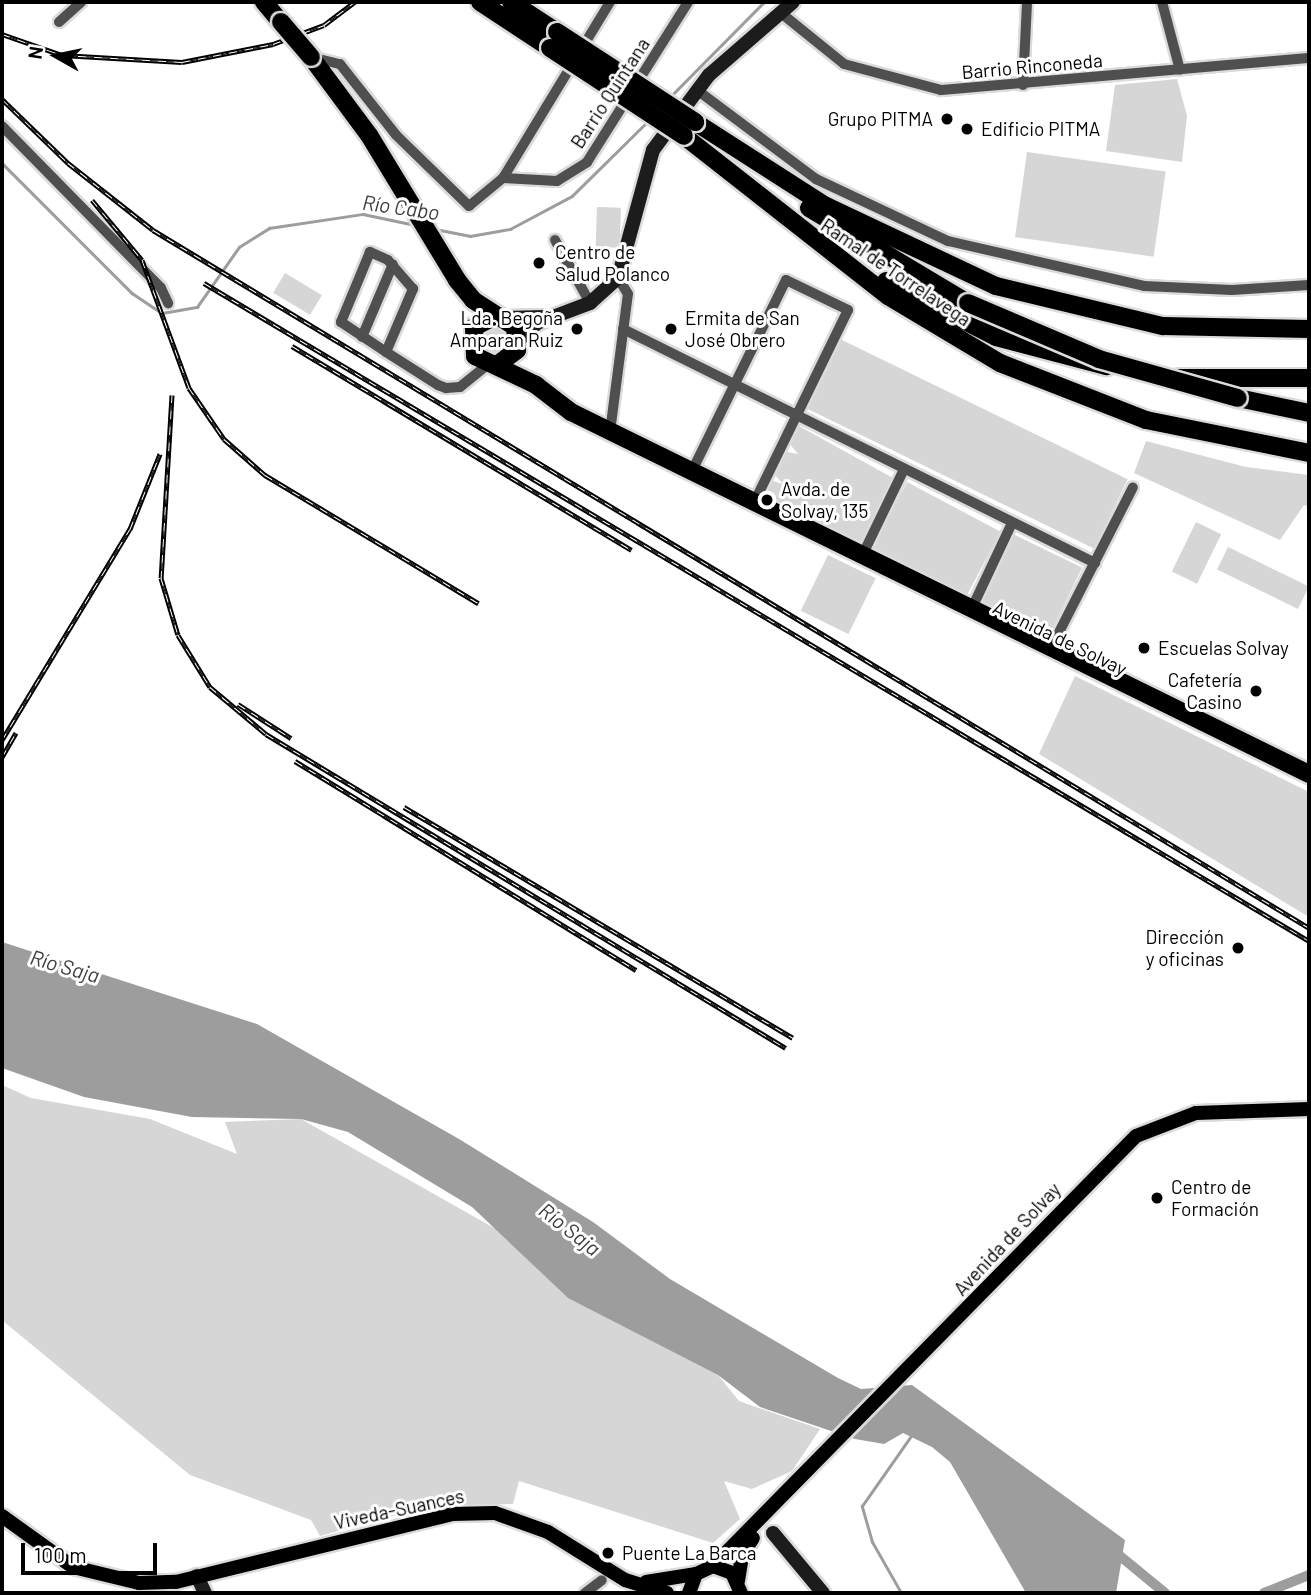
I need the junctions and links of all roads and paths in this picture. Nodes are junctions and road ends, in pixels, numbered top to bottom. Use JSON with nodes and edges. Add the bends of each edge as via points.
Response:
{"nodes":[{"id":1,"x":81,"y":2,"type":"edge"},
{"id":2,"x":264,"y":2,"type":"edge"},
{"id":3,"x":480,"y":2,"type":"edge"},
{"id":4,"x":511,"y":2,"type":"edge"},
{"id":5,"x":610,"y":2,"type":"edge"},
{"id":6,"x":688,"y":2,"type":"edge"},
{"id":7,"x":793,"y":2,"type":"edge"},
{"id":8,"x":1027,"y":2,"type":"edge"},
{"id":9,"x":1162,"y":2,"type":"edge"},
{"id":10,"x":781,"y":13,"type":"junction"},
{"id":11,"x":59,"y":22,"type":"dead end"},
{"id":12,"x":554,"y":40,"type":"junction"},
{"id":13,"x":311,"y":57,"type":"junction"},
{"id":14,"x":1309,"y":58,"type":"edge"},
{"id":15,"x":1180,"y":70,"type":"junction"},
{"id":16,"x":1023,"y":85,"type":"junction"},
{"id":17,"x":697,"y":90,"type":"junction"},
{"id":18,"x":2,"y":126,"type":"edge"},
{"id":19,"x":689,"y":129,"type":"junction"},
{"id":20,"x":503,"y":178,"type":"junction"},
{"id":21,"x":555,"y":240,"type":"dead end"},
{"id":22,"x":393,"y":264,"type":"junction"},
{"id":23,"x":618,"y":278,"type":"junction"},
{"id":24,"x":457,"y":280,"type":"junction"},
{"id":25,"x":1309,"y":285,"type":"edge"},
{"id":26,"x":168,"y":303,"type":"dead end"},
{"id":27,"x":590,"y":303,"type":"junction"},
{"id":28,"x":556,"y":316,"type":"junction"},
{"id":29,"x":500,"y":317,"type":"junction"},
{"id":30,"x":474,"y":327,"type":"junction"},
{"id":31,"x":623,"y":329,"type":"junction"},
{"id":32,"x":1309,"y":329,"type":"edge"},
{"id":33,"x":362,"y":337,"type":"junction"},
{"id":34,"x":518,"y":345,"type":"junction"},
{"id":35,"x":386,"y":352,"type":"junction"},
{"id":36,"x":487,"y":361,"type":"junction"},
{"id":37,"x":1309,"y":378,"type":"edge"},
{"id":38,"x":536,"y":385,"type":"junction"},
{"id":39,"x":735,"y":385,"type":"junction"},
{"id":40,"x":1309,"y":413,"type":"edge"},
{"id":41,"x":797,"y":416,"type":"junction"},
{"id":42,"x":610,"y":432,"type":"junction"},
{"id":43,"x":1309,"y":453,"type":"edge"},
{"id":44,"x":904,"y":469,"type":"junction"},
{"id":45,"x":691,"y":474,"type":"junction"},
{"id":46,"x":1133,"y":487,"type":"dead end"},
{"id":47,"x":753,"y":505,"type":"junction"},
{"id":48,"x":1012,"y":523,"type":"junction"},
{"id":49,"x":794,"y":525,"type":"junction"},
{"id":50,"x":863,"y":554,"type":"junction"},
{"id":51,"x":1095,"y":563,"type":"junction"},
{"id":52,"x":972,"y":608,"type":"junction"},
{"id":53,"x":1052,"y":646,"type":"junction"},
{"id":54,"x":1309,"y":774,"type":"edge"},
{"id":55,"x":1309,"y":785,"type":"edge"},
{"id":56,"x":1309,"y":1109,"type":"edge"},
{"id":57,"x":2,"y":1516,"type":"edge"},
{"id":58,"x":761,"y":1523,"type":"junction"},
{"id":59,"x":773,"y":1533,"type":"dead end"},
{"id":60,"x":713,"y":1566,"type":"junction"},
{"id":61,"x":696,"y":1574,"type":"junction"},
{"id":62,"x":197,"y":1576,"type":"junction"},
{"id":63,"x":637,"y":1584,"type":"junction"},
{"id":64,"x":600,"y":1587,"type":"edge"},
{"id":65,"x":739,"y":1587,"type":"edge"},
{"id":66,"x":205,"y":1593,"type":"edge"},
{"id":67,"x":585,"y":1593,"type":"edge"},
{"id":68,"x":667,"y":1593,"type":"edge"},
{"id":69,"x":689,"y":1593,"type":"edge"},
{"id":70,"x":824,"y":1593,"type":"edge"}],
"edges":[{"from":1,"to":11,"type":"street"},
{"from":2,"to":13,"type":"highway","bridge":true},
{"from":3,"to":12,"type":"highway"},
{"from":4,"to":12,"type":"highway"},
{"from":5,"to":20,"type":"street"},
{"from":6,"to":20,"type":"street","name":"Barrio Quintana","via":[[587,162],[557,181]]},
{"from":7,"to":10,"type":"street"},
{"from":8,"to":16,"type":"street"},
{"from":9,"to":15,"type":"street"},
{"from":10,"to":16,"type":"street","name":"Barrio Rinconeda","via":[[828,55],[890,81],[959,91]]},
{"from":10,"to":17,"type":"street"},
{"from":12,"to":19,"type":"highway","bridge":true},
{"from":13,"to":20,"type":"street","via":[[340,64],[460,202],[476,204]]},
{"from":13,"to":24,"type":"highway"},
{"from":14,"to":15,"type":"street","name":"Barrio Rinconeda"},
{"from":15,"to":16,"type":"street","name":"Barrio Rinconeda"},
{"from":17,"to":23,"type":"street","via":[[643,170],[629,255]]},
{"from":17,"to":25,"type":"street","via":[[816,180],[947,241],[1144,286]]},
{"from":18,"to":26,"type":"street","via":[[161,288]]},
{"from":19,"to":32,"type":"highway","via":[[826,206],[996,286],[1163,326]]},
{"from":19,"to":37,"type":"highway","via":[[874,274],[996,337],[1154,375]]},
{"from":19,"to":40,"type":"highway","name":"Ramal de Torrelavega","bridge":true,"via":[[843,232],[968,303],[1099,359]]},
{"from":19,"to":43,"type":"highway","name":"Ramal de Torrelavega","via":[[888,296],[1000,363],[1146,420]]},
{"from":21,"to":27,"type":"street"},
{"from":22,"to":33,"type":"street"},
{"from":22,"to":33,"type":"street","via":[[370,252],[341,322]]},
{"from":22,"to":35,"type":"street","via":[[413,289]]},
{"from":23,"to":27,"type":"street"},
{"from":23,"to":31,"type":"street","via":[[628,294]]},
{"from":24,"to":29,"type":"highway"},
{"from":24,"to":30,"type":"highway"},
{"from":27,"to":28,"type":"street"},
{"from":28,"to":29,"type":"street"},
{"from":28,"to":34,"type":"street"},
{"from":29,"to":30,"type":"highway"},
{"from":29,"to":34,"type":"highway"},
{"from":30,"to":36,"type":"highway"},
{"from":31,"to":39,"type":"street"},
{"from":31,"to":42,"type":"street"},
{"from":33,"to":35,"type":"street"},
{"from":34,"to":36,"type":"highway"},
{"from":34,"to":38,"type":"highway"},
{"from":35,"to":36,"type":"street","via":[[438,385],[454,388]]},
{"from":36,"to":38,"type":"highway","name":"Avenida de Solvay"},
{"from":38,"to":42,"type":"highway","name":"Avenida de Solvay"},
{"from":39,"to":41,"type":"street"},
{"from":39,"to":41,"type":"street","via":[[786,280],[848,310]]},
{"from":39,"to":45,"type":"street"},
{"from":41,"to":44,"type":"street"},
{"from":41,"to":47,"type":"street"},
{"from":42,"to":45,"type":"highway","name":"Avenida de Solvay"},
{"from":44,"to":48,"type":"street"},
{"from":44,"to":50,"type":"street"},
{"from":45,"to":47,"type":"highway","name":"Avenida de Solvay"},
{"from":46,"to":51,"type":"street","name":"Avenida de Solvay"},
{"from":47,"to":49,"type":"highway","name":"Avenida de Solvay"},
{"from":48,"to":51,"type":"street"},
{"from":48,"to":52,"type":"street","name":"Avenida de Solvay"},
{"from":49,"to":50,"type":"highway","name":"Avenida de Solvay"},
{"from":49,"to":55,"type":"highway","name":"Avenida de Solvay","via":[[880,575]]},
{"from":50,"to":52,"type":"highway","name":"Avenida de Solvay"},
{"from":51,"to":53,"type":"street","name":"Avenida de Solvay"},
{"from":52,"to":53,"type":"highway","name":"Avenida de Solvay"},
{"from":53,"to":54,"type":"highway","name":"Avenida de Solvay"},
{"from":56,"to":58,"type":"main road","name":"Avenida de Solvay","via":[[1196,1113],[1136,1136]]},
{"from":57,"to":62,"type":"main road","name":"Viveda-Suances","via":[[73,1567],[104,1578],[154,1583]]},
{"from":58,"to":60,"type":"main road"},
{"from":58,"to":65,"type":"main road","via":[[743,1552]]},
{"from":59,"to":70,"type":"street"},
{"from":60,"to":61,"type":"main road"},
{"from":60,"to":65,"type":"main road"},
{"from":61,"to":63,"type":"main road"},
{"from":61,"to":69,"type":"main road"},
{"from":62,"to":63,"type":"main road","name":"Viveda-Suances","via":[[475,1512],[526,1522]]},
{"from":62,"to":66,"type":"street"},
{"from":63,"to":68,"type":"main road","name":"Viveda-Suances"},
{"from":64,"to":67,"type":"street"}]}
